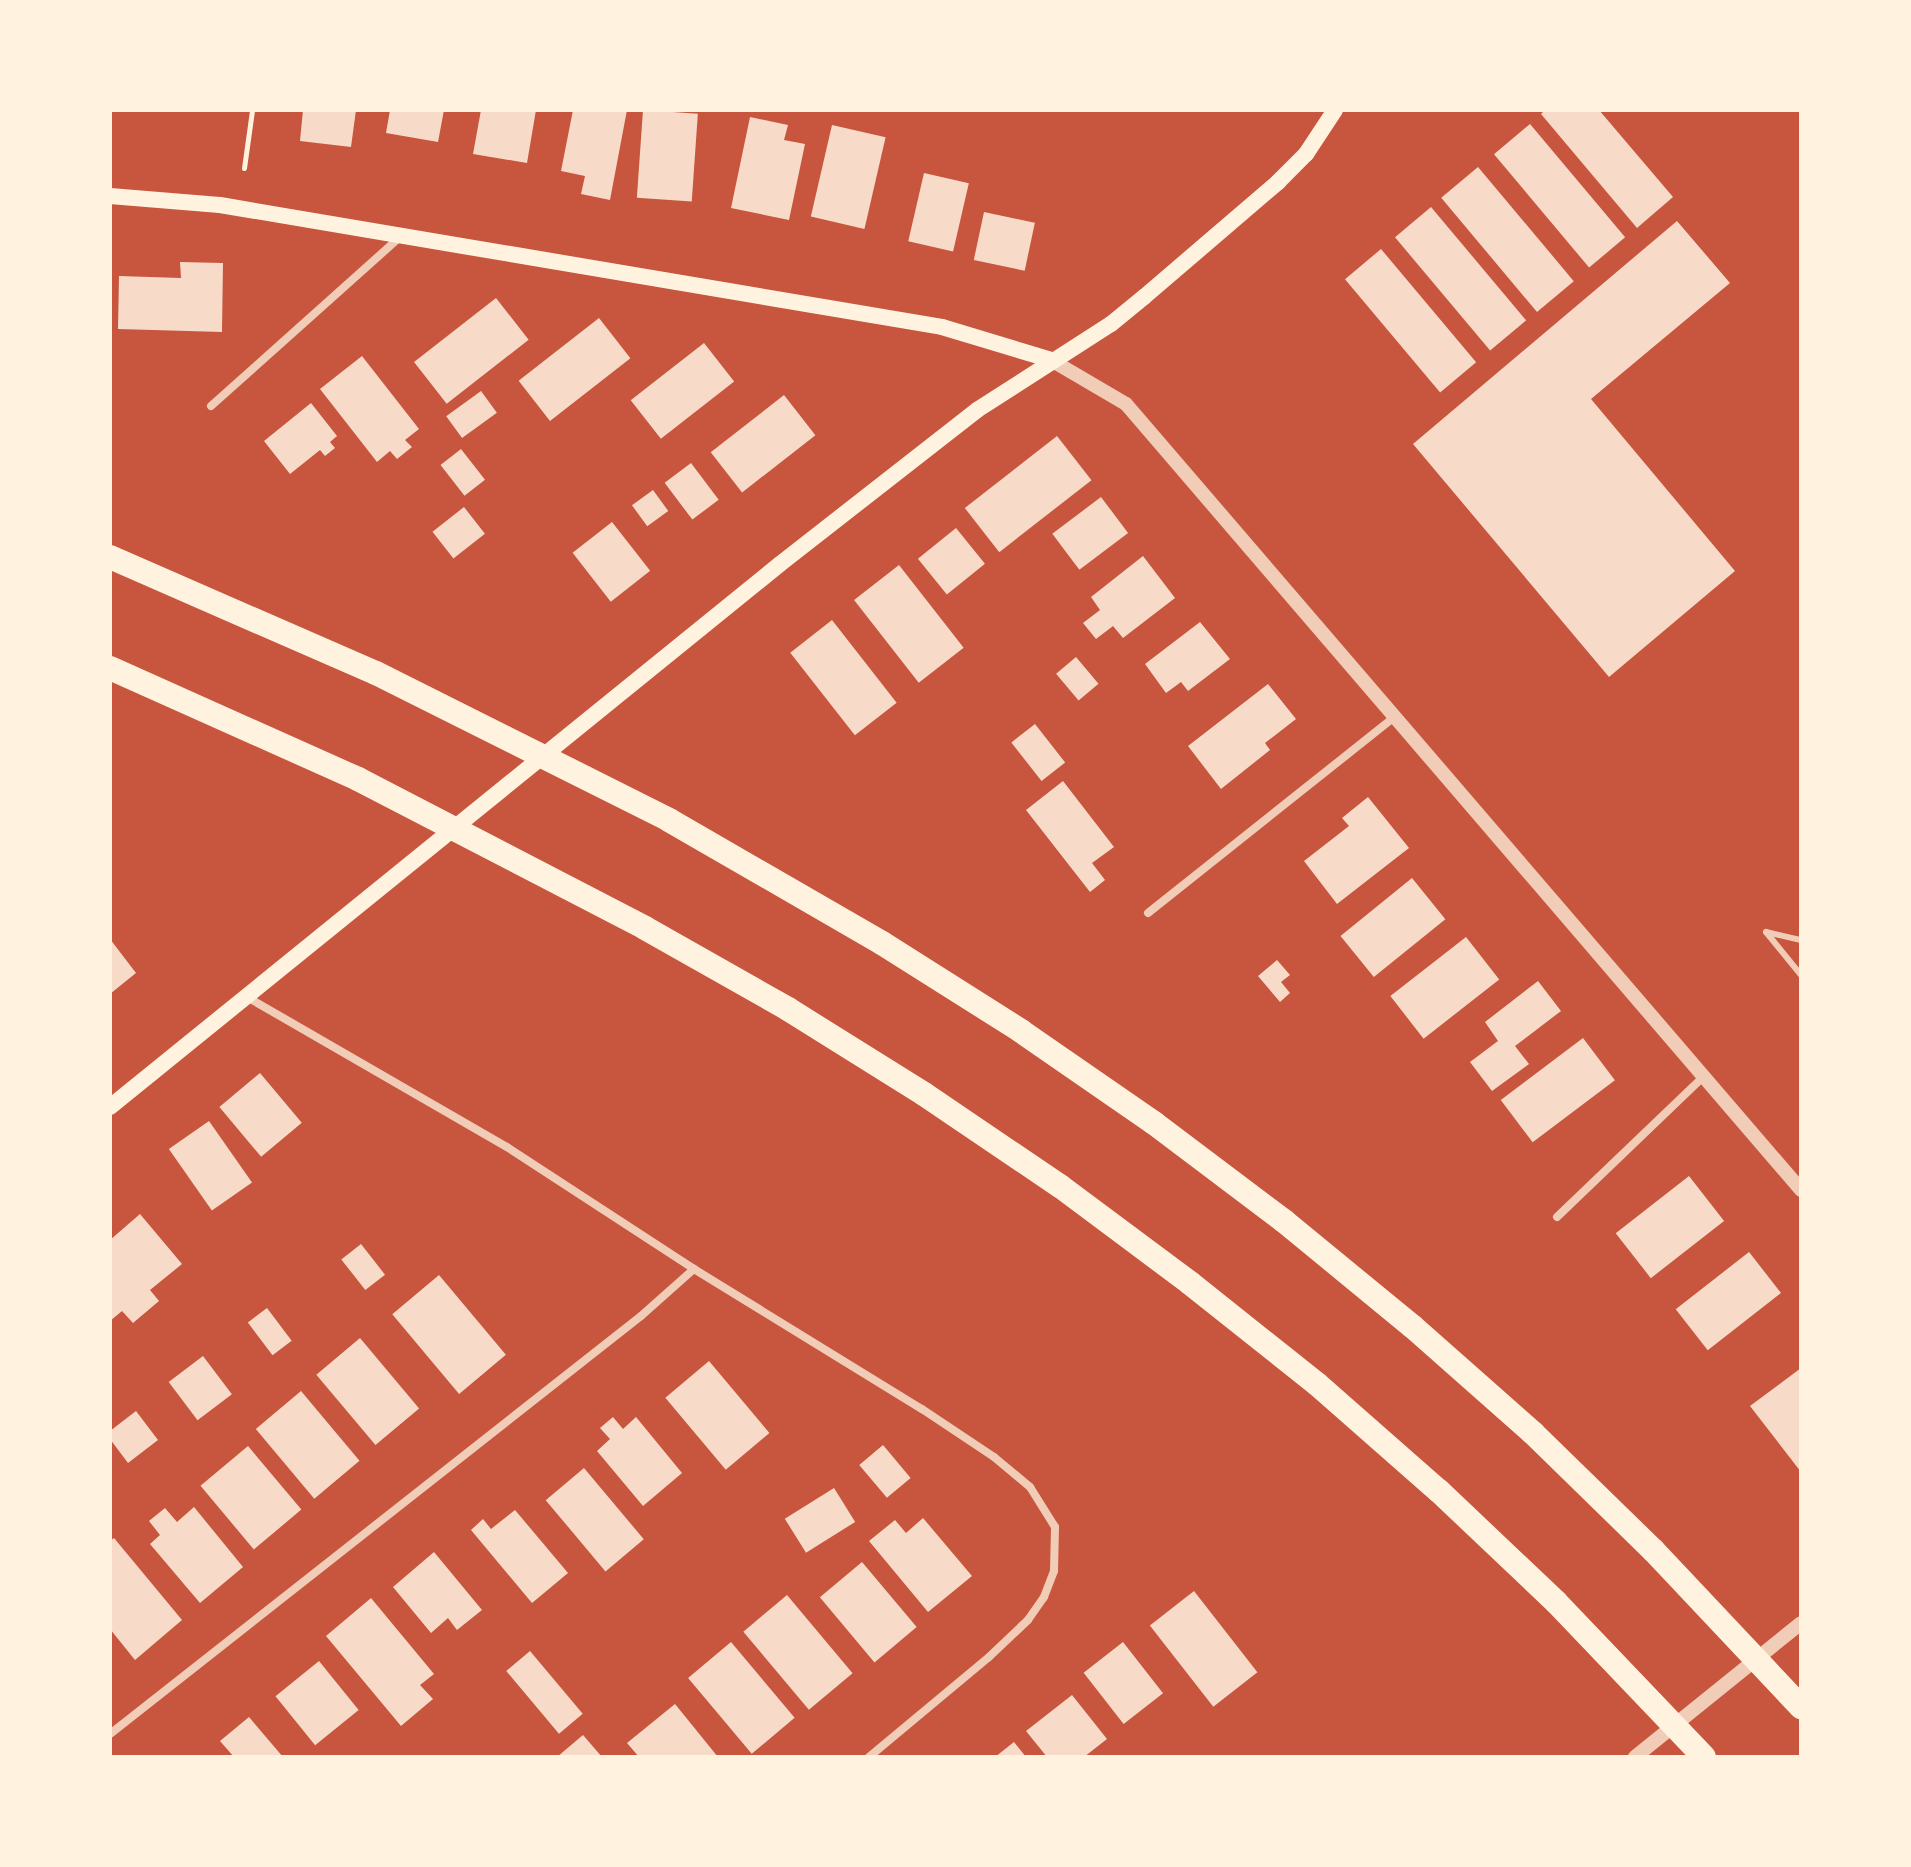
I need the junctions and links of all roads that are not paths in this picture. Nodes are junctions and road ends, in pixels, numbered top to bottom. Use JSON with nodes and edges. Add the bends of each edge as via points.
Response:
{"nodes":[{"id":1,"x":1335,"y":110,"type":"edge"},
{"id":2,"x":110,"y":196,"type":"edge"},
{"id":3,"x":402,"y":236,"type":"junction"},
{"id":4,"x":1051,"y":360,"type":"junction"},
{"id":5,"x":211,"y":406,"type":"dead end"},
{"id":6,"x":110,"y":557,"type":"edge"},
{"id":7,"x":110,"y":668,"type":"edge"},
{"id":8,"x":1394,"y":717,"type":"junction"},
{"id":9,"x":1148,"y":913,"type":"dead end"},
{"id":10,"x":1801,"y":940,"type":"edge"},
{"id":11,"x":1801,"y":975,"type":"edge"},
{"id":12,"x":247,"y":997,"type":"junction"},
{"id":13,"x":1704,"y":1076,"type":"junction"},
{"id":14,"x":110,"y":1107,"type":"edge"},
{"id":15,"x":1801,"y":1190,"type":"edge"},
{"id":16,"x":1557,"y":1217,"type":"dead end"},
{"id":17,"x":694,"y":1269,"type":"junction"},
{"id":18,"x":1801,"y":1623,"type":"edge"},
{"id":19,"x":1801,"y":1707,"type":"edge"},
{"id":20,"x":110,"y":1734,"type":"edge"},
{"id":21,"x":869,"y":1757,"type":"edge"},
{"id":22,"x":1635,"y":1757,"type":"edge"},
{"id":23,"x":1704,"y":1757,"type":"edge"}],
"edges":[{"from":1,"to":4,"type":"main road","via":[[1306,154],[1278,182],[1111,324]]},
{"from":2,"to":3,"type":"main road","via":[[220,205]]},
{"from":3,"to":4,"type":"main road","via":[[942,327]]},
{"from":3,"to":5,"type":"street"},
{"from":4,"to":8,"type":"street","via":[[1126,404]]},
{"from":4,"to":12,"type":"main road","via":[[977,410]]},
{"from":6,"to":19,"type":"highway","via":[[376,673],[669,820],[882,943],[1021,1031],[1237,1185],[1412,1326],[1533,1433],[1653,1550]]},
{"from":7,"to":23,"type":"highway","via":[[358,779],[645,928],[788,1009],[1060,1186],[1305,1375],[1439,1491],[1556,1602]]},
{"from":8,"to":9,"type":"street"},
{"from":8,"to":13,"type":"street"},
{"from":10,"to":11,"type":"lane","via":[[1766,932]]},
{"from":12,"to":14,"type":"main road"},
{"from":12,"to":17,"type":"street","via":[[507,1147]]},
{"from":13,"to":15,"type":"street"},
{"from":13,"to":16,"type":"street"},
{"from":17,"to":20,"type":"street"},
{"from":17,"to":21,"type":"street","via":[[994,1457],[1030,1487],[1055,1527],[1054,1571],[1028,1620]]},
{"from":18,"to":22,"type":"street"}]}
